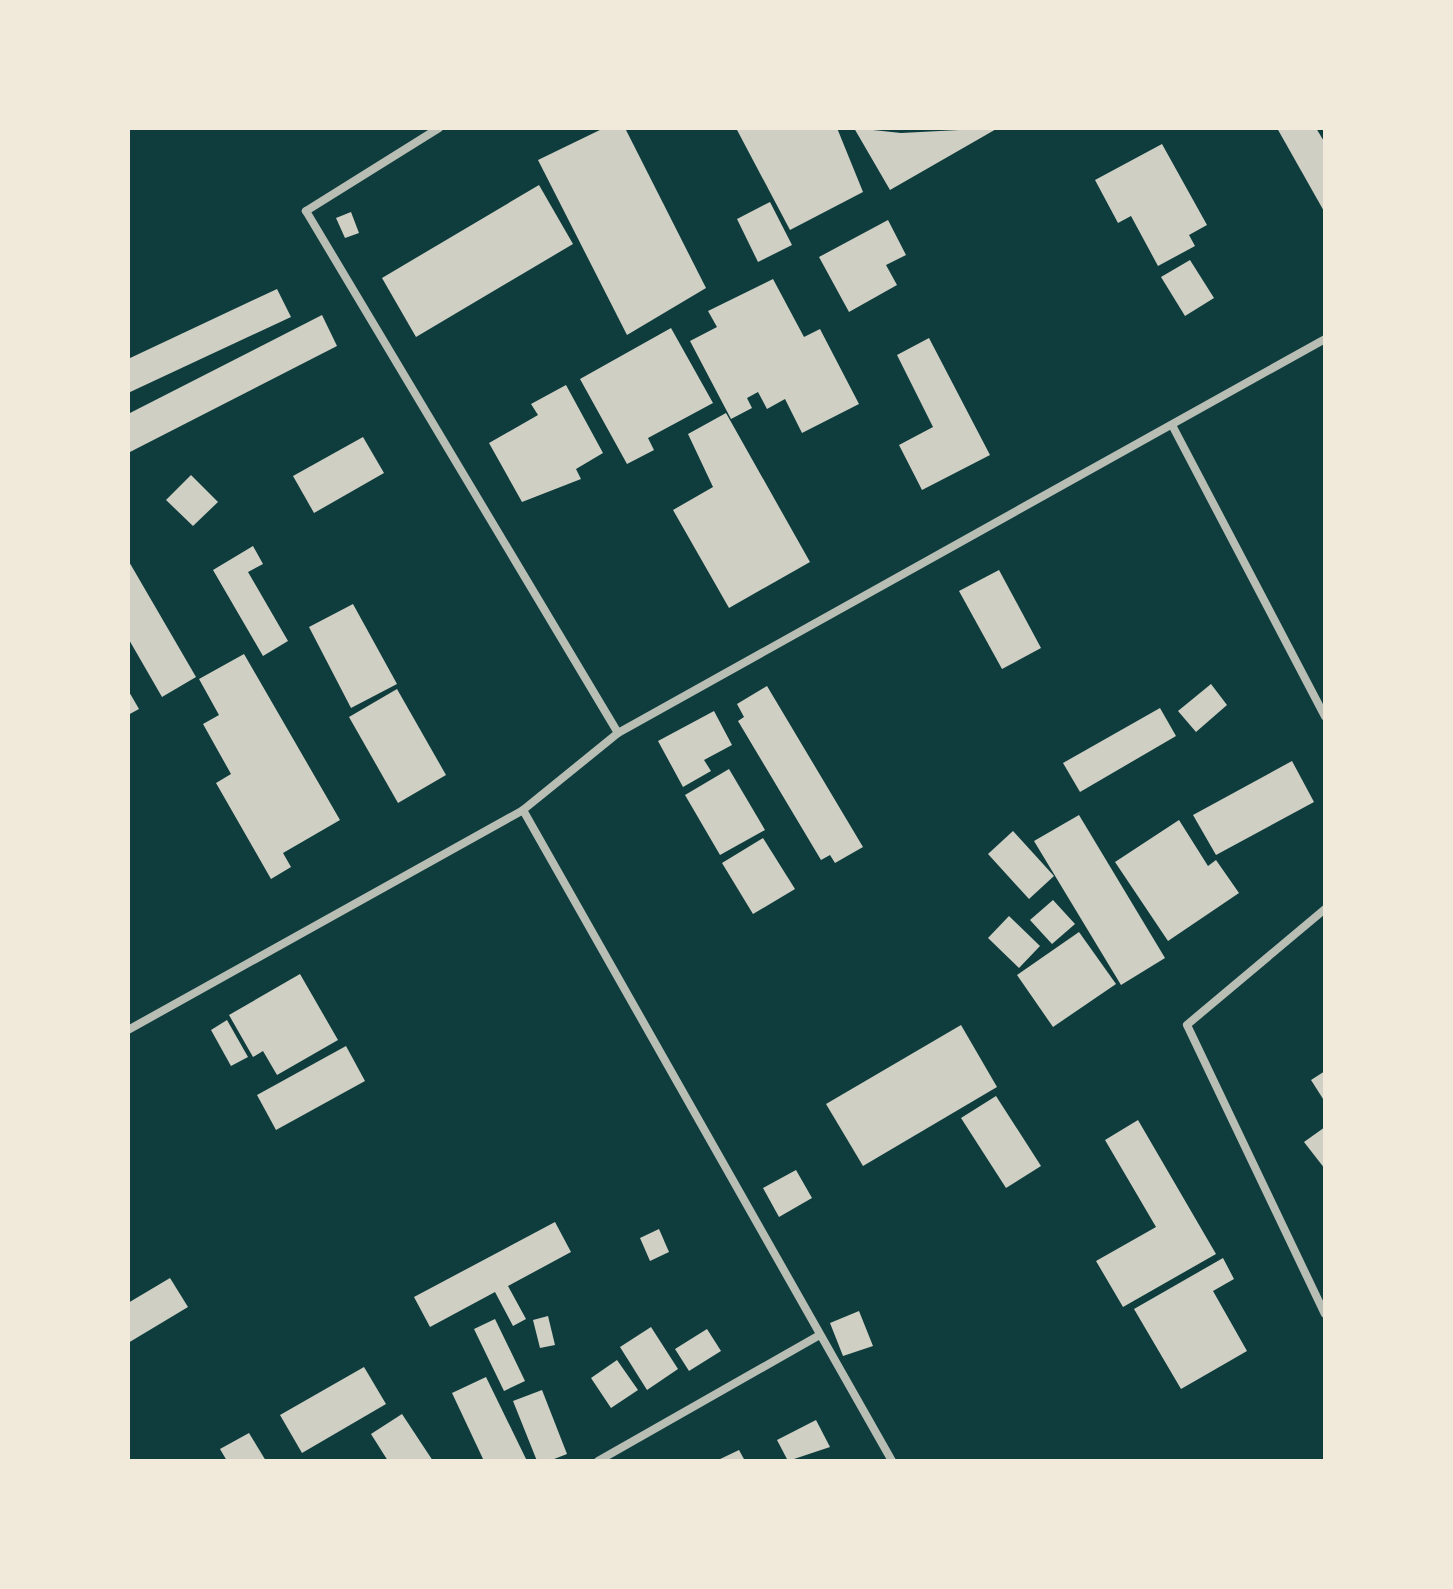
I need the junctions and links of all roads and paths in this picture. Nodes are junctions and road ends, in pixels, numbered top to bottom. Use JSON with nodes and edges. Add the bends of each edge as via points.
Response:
{"nodes":[{"id":1,"x":439,"y":128,"type":"edge"},
{"id":2,"x":1325,"y":339,"type":"edge"},
{"id":3,"x":1172,"y":425,"type":"junction"},
{"id":4,"x":1325,"y":716,"type":"edge"},
{"id":5,"x":618,"y":733,"type":"junction"},
{"id":6,"x":523,"y":810,"type":"junction"},
{"id":7,"x":1325,"y":909,"type":"edge"},
{"id":8,"x":128,"y":1030,"type":"edge"},
{"id":9,"x":1325,"y":1314,"type":"edge"},
{"id":10,"x":818,"y":1336,"type":"junction"},
{"id":11,"x":598,"y":1461,"type":"edge"},
{"id":12,"x":892,"y":1461,"type":"edge"}],
"edges":[{"from":1,"to":5,"type":"street","via":[[306,211]]},
{"from":2,"to":3,"type":"street"},
{"from":3,"to":4,"type":"street"},
{"from":3,"to":5,"type":"street"},
{"from":5,"to":6,"type":"street"},
{"from":6,"to":8,"type":"street"},
{"from":6,"to":10,"type":"street"},
{"from":7,"to":9,"type":"street","via":[[1187,1025]]},
{"from":10,"to":11,"type":"street"},
{"from":10,"to":12,"type":"street"}]}
